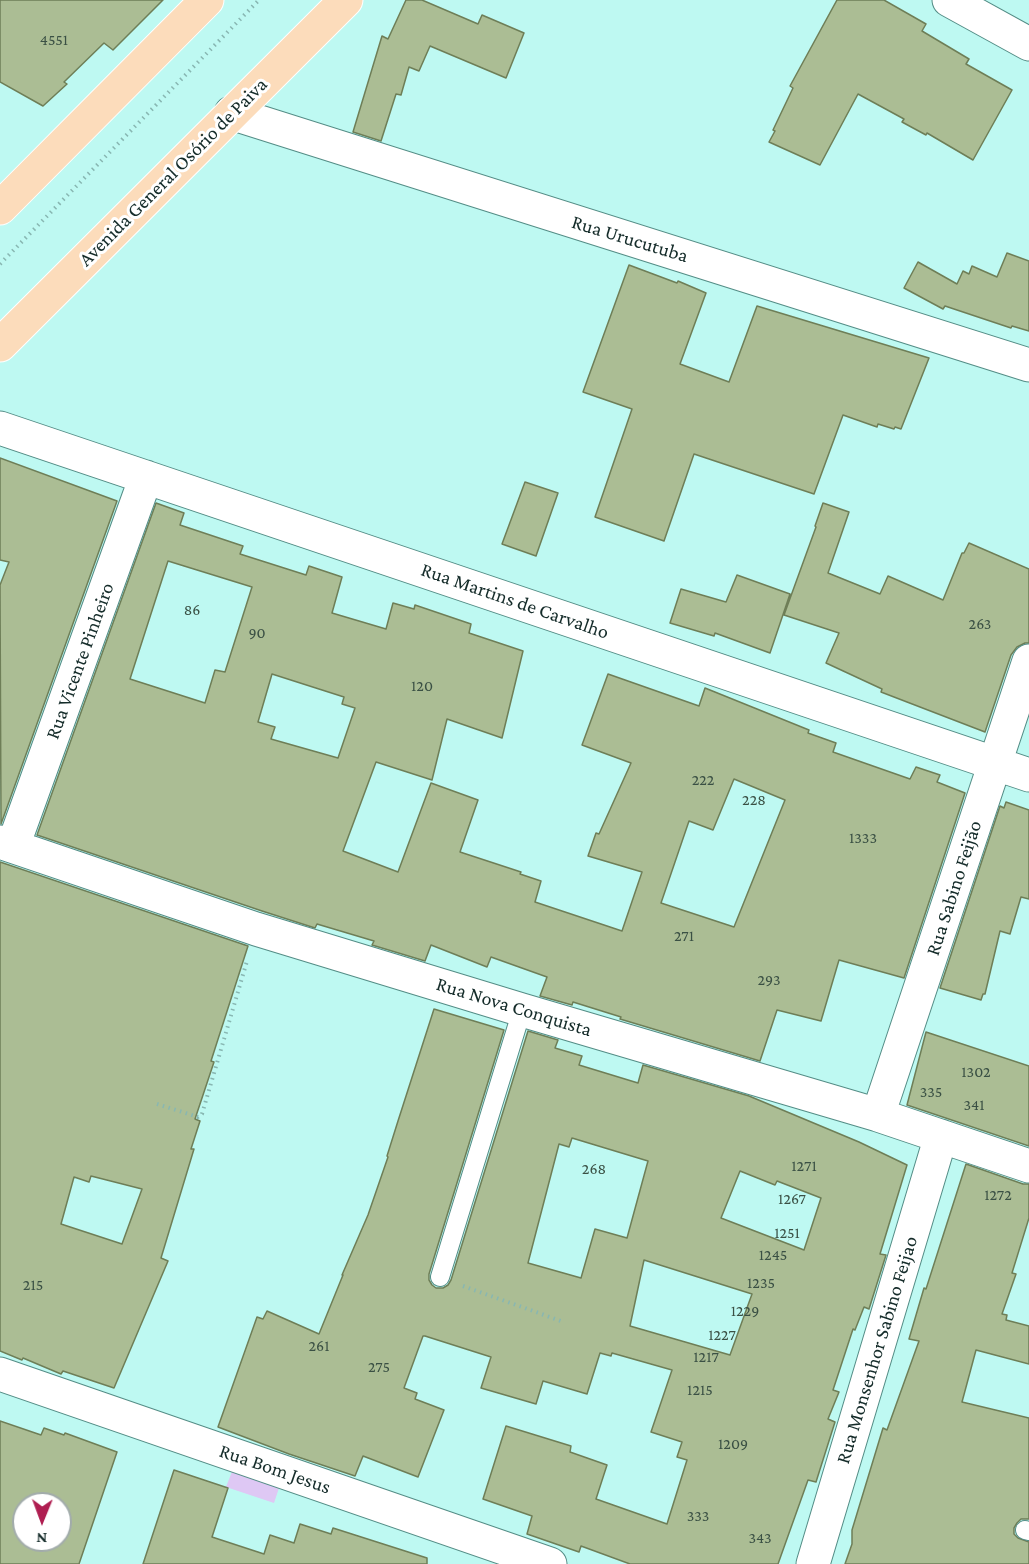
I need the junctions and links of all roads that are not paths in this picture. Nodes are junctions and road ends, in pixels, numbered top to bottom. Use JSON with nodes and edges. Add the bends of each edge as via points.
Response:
{"nodes":[{"id":1,"x":207,"y":0,"type":"edge"},
{"id":2,"x":346,"y":0,"type":"edge"},
{"id":3,"x":949,"y":0,"type":"edge"},
{"id":4,"x":1029,"y":44,"type":"edge"},
{"id":5,"x":231,"y":113,"type":"junction"},
{"id":6,"x":0,"y":208,"type":"edge"},
{"id":7,"x":0,"y":345,"type":"edge"},
{"id":8,"x":1029,"y":365,"type":"edge"},
{"id":9,"x":0,"y":428,"type":"edge"},
{"id":10,"x":146,"y":477,"type":"junction"},
{"id":11,"x":1029,"y":661,"type":"edge"},
{"id":12,"x":995,"y":763,"type":"junction"},
{"id":13,"x":1029,"y":775,"type":"edge"},
{"id":14,"x":7,"y":844,"type":"edge"},
{"id":15,"x":522,"y":1010,"type":"junction"},
{"id":16,"x":879,"y":1115,"type":"junction"},
{"id":17,"x":941,"y":1136,"type":"junction"},
{"id":18,"x":1029,"y":1166,"type":"edge"},
{"id":19,"x":440,"y":1277,"type":"road end"},
{"id":20,"x":0,"y":1374,"type":"edge"},
{"id":21,"x":550,"y":1564,"type":"edge"},
{"id":22,"x":813,"y":1564,"type":"edge"}],
"edges":[{"from":1,"to":6,"type":"main road"},
{"from":2,"to":5,"type":"main road","name":"Avenida General Osório de Paiva"},
{"from":3,"to":4,"type":"street"},
{"from":5,"to":7,"type":"main road","name":"Avenida General Osório de Paiva"},
{"from":5,"to":8,"type":"street","name":"Rua Urucutuba"},
{"from":9,"to":10,"type":"street","name":"Rua Martins de Carvalho"},
{"from":10,"to":12,"type":"street","name":"Rua Martins de Carvalho"},
{"from":10,"to":14,"type":"street","name":"Rua Vicente Pinheiro"},
{"from":11,"to":12,"type":"street","name":"Rua Sabino Feijão"},
{"from":12,"to":13,"type":"street","name":"Rua Martins de Carvalho"},
{"from":12,"to":16,"type":"street","name":"Rua Sabino Feijão"},
{"from":14,"to":15,"type":"street","name":"Rua Nova Conquista","via":[[256,929]]},
{"from":15,"to":16,"type":"street","name":"Rua Nova Conquista"},
{"from":15,"to":19,"type":"lane"},
{"from":16,"to":17,"type":"street","name":"Rua Nova Conquista"},
{"from":17,"to":18,"type":"street","name":"Rua Nova Conquista"},
{"from":17,"to":22,"type":"street","name":"Rua Monsenhor Sabino Feijao"},
{"from":20,"to":21,"type":"street","name":"Rua Bom Jesus"}]}
